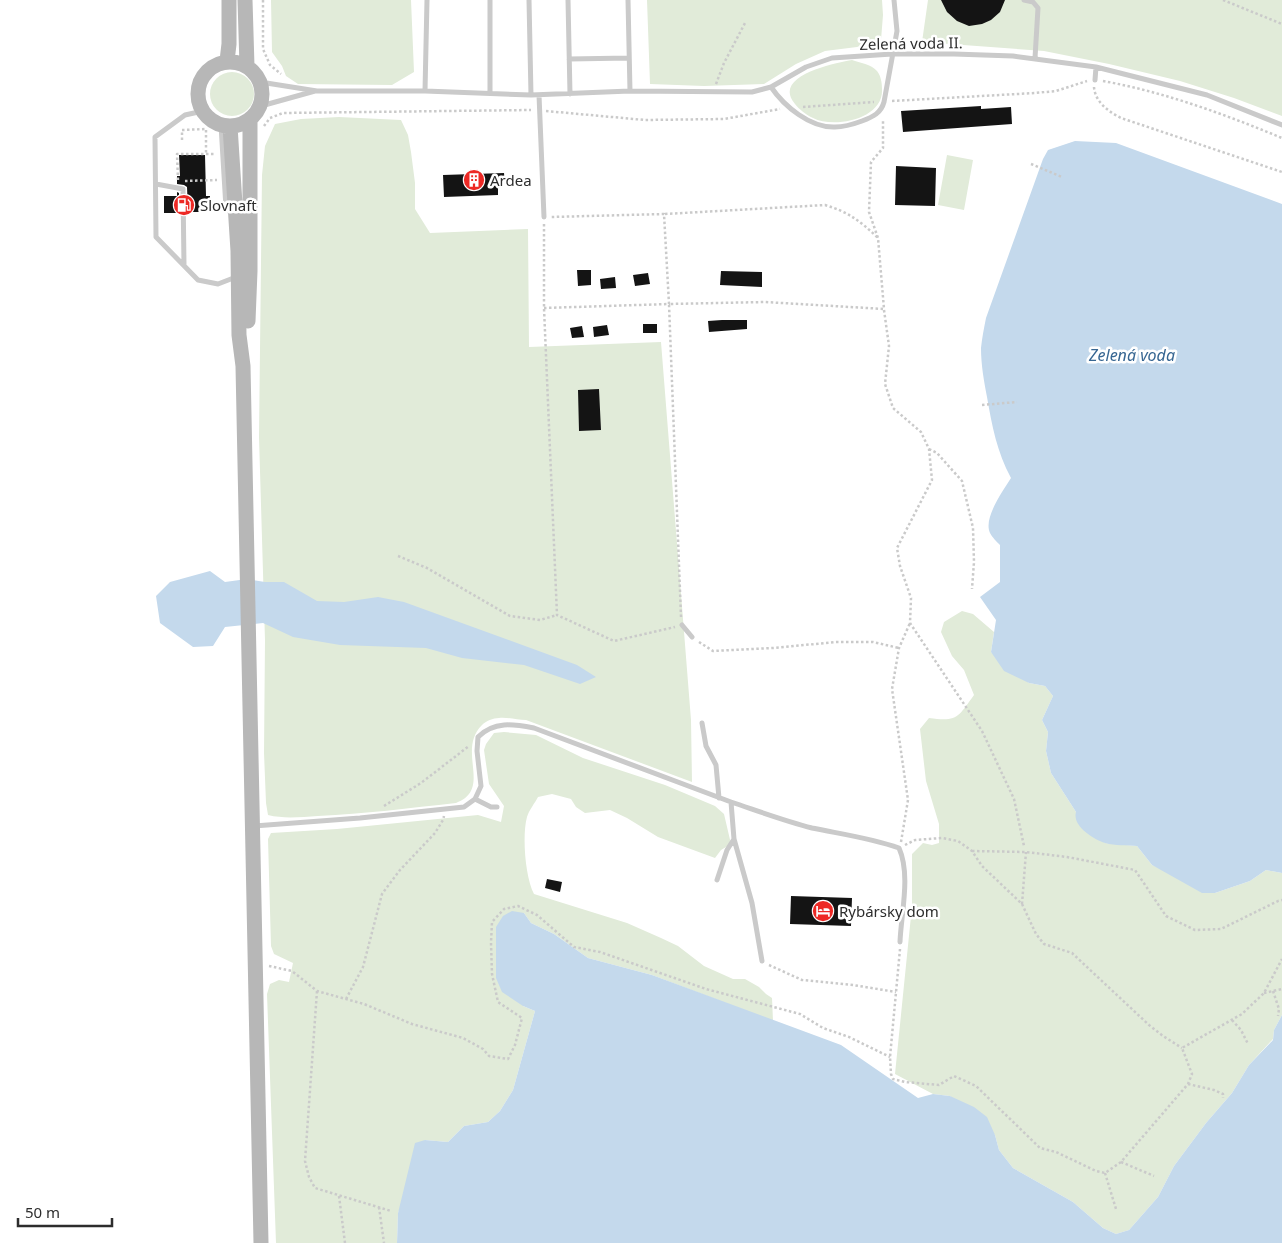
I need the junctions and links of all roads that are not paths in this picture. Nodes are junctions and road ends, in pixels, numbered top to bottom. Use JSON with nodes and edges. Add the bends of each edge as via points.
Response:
{"nodes":[{"id":1,"x":230,"y":0,"type":"edge"},
{"id":2,"x":245,"y":0,"type":"edge"},
{"id":3,"x":427,"y":0,"type":"edge"},
{"id":4,"x":490,"y":0,"type":"edge"},
{"id":5,"x":529,"y":0,"type":"edge"},
{"id":6,"x":568,"y":0,"type":"edge"},
{"id":7,"x":628,"y":0,"type":"edge"},
{"id":8,"x":894,"y":0,"type":"edge"},
{"id":9,"x":1024,"y":0,"type":"edge"},
{"id":10,"x":892,"y":54,"type":"junction"},
{"id":11,"x":629,"y":58,"type":"junction"},
{"id":12,"x":1035,"y":58,"type":"junction"},
{"id":13,"x":569,"y":59,"type":"junction"},
{"id":14,"x":227,"y":62,"type":"junction"},
{"id":15,"x":247,"y":66,"type":"junction"},
{"id":16,"x":1096,"y":68,"type":"junction"},
{"id":17,"x":1098,"y":80,"type":"road end"},
{"id":18,"x":260,"y":82,"type":"junction"},
{"id":19,"x":771,"y":87,"type":"junction"},
{"id":20,"x":318,"y":91,"type":"junction"},
{"id":21,"x":426,"y":91,"type":"junction"},
{"id":22,"x":630,"y":92,"type":"junction"},
{"id":23,"x":490,"y":93,"type":"junction"},
{"id":24,"x":570,"y":94,"type":"junction"},
{"id":25,"x":531,"y":95,"type":"junction"},
{"id":26,"x":539,"y":95,"type":"junction"},
{"id":27,"x":260,"y":106,"type":"junction"},
{"id":28,"x":203,"y":111,"type":"junction"},
{"id":29,"x":256,"y":125,"type":"junction"},
{"id":30,"x":1282,"y":125,"type":"edge"},
{"id":31,"x":225,"y":126,"type":"junction"},
{"id":32,"x":156,"y":184,"type":"junction"},
{"id":33,"x":544,"y":218,"type":"road end"},
{"id":34,"x":184,"y":266,"type":"junction"},
{"id":35,"x":238,"y":276,"type":"junction"},
{"id":36,"x":243,"y":366,"type":"junction"},
{"id":37,"x":682,"y":625,"type":"road end"},
{"id":38,"x":692,"y":637,"type":"road end"},
{"id":39,"x":702,"y":723,"type":"dead end"},
{"id":40,"x":719,"y":798,"type":"junction"},
{"id":41,"x":475,"y":799,"type":"junction"},
{"id":42,"x":731,"y":802,"type":"junction"},
{"id":43,"x":496,"y":807,"type":"dead end"},
{"id":44,"x":252,"y":826,"type":"junction"},
{"id":45,"x":734,"y":839,"type":"junction"},
{"id":46,"x":717,"y":880,"type":"dead end"},
{"id":47,"x":900,"y":942,"type":"road end"},
{"id":48,"x":762,"y":961,"type":"road end"},
{"id":49,"x":261,"y":1243,"type":"edge"}],
"edges":[{"from":1,"to":14,"type":"main road"},
{"from":2,"to":15,"type":"main road"},
{"from":3,"to":21,"type":"lane"},
{"from":4,"to":23,"type":"lane"},
{"from":5,"to":25,"type":"lane"},
{"from":6,"to":13,"type":"lane"},
{"from":7,"to":11,"type":"lane"},
{"from":8,"to":10,"type":"lane","via":[[897,31]]},
{"from":9,"to":12,"type":"lane","via":[[1033,2],[1038,8]]},
{"from":10,"to":12,"type":"lane","name":"Zelená voda II."},
{"from":10,"to":19,"type":"lane","name":"Zelená voda II.","via":[[826,60],[806,67]]},
{"from":10,"to":19,"type":"lane","via":[[880,111],[870,118],[835,127],[810,120],[790,108]]},
{"from":11,"to":13,"type":"lane"},
{"from":11,"to":22,"type":"lane"},
{"from":12,"to":16,"type":"lane","name":"Zelená voda II."},
{"from":13,"to":24,"type":"lane"},
{"from":14,"to":15,"type":"main road"},
{"from":14,"to":28,"type":"main road","via":[[212,67],[201,80],[198,95]]},
{"from":15,"to":18,"type":"main road"},
{"from":16,"to":17,"type":"lane"},
{"from":16,"to":30,"type":"lane","name":"Zelená voda II.","via":[[1207,95]]},
{"from":18,"to":20,"type":"lane"},
{"from":18,"to":27,"type":"main road","via":[[263,98]]},
{"from":19,"to":22,"type":"lane","name":"Zelená voda II.","via":[[752,92]]},
{"from":20,"to":21,"type":"lane","name":"Zelená voda II."},
{"from":20,"to":27,"type":"lane"},
{"from":21,"to":23,"type":"lane","name":"Zelená voda II."},
{"from":22,"to":24,"type":"lane","name":"Zelená voda II."},
{"from":23,"to":25,"type":"lane","name":"Zelená voda II."},
{"from":24,"to":26,"type":"lane","name":"Zelená voda II."},
{"from":25,"to":26,"type":"lane","name":"Zelená voda II."},
{"from":26,"to":33,"type":"lane"},
{"from":27,"to":29,"type":"main road"},
{"from":28,"to":31,"type":"main road"},
{"from":28,"to":32,"type":"lane","via":[[186,115],[155,137]]},
{"from":29,"to":31,"type":"main road"},
{"from":29,"to":36,"type":"main road","via":[[250,293]]},
{"from":31,"to":35,"type":"main road","via":[[236,219]]},
{"from":32,"to":34,"type":"lane","via":[[156,237]]},
{"from":32,"to":34,"type":"lane","via":[[182,189]]},
{"from":34,"to":35,"type":"lane","via":[[198,280],[218,284]]},
{"from":35,"to":36,"type":"main road"},
{"from":36,"to":44,"type":"main road"},
{"from":37,"to":38,"type":"lane"},
{"from":39,"to":40,"type":"lane","via":[[706,746],[716,765]]},
{"from":40,"to":41,"type":"lane","via":[[534,728],[500,725],[489,728],[478,738],[481,786]]},
{"from":40,"to":42,"type":"lane"},
{"from":41,"to":43,"type":"lane"},
{"from":41,"to":44,"type":"lane","via":[[464,807],[445,810]]},
{"from":42,"to":45,"type":"lane"},
{"from":42,"to":47,"type":"lane","via":[[810,827],[899,848],[904,858]]},
{"from":44,"to":49,"type":"main road"},
{"from":45,"to":46,"type":"lane"},
{"from":45,"to":48,"type":"lane","via":[[752,903]]}]}
